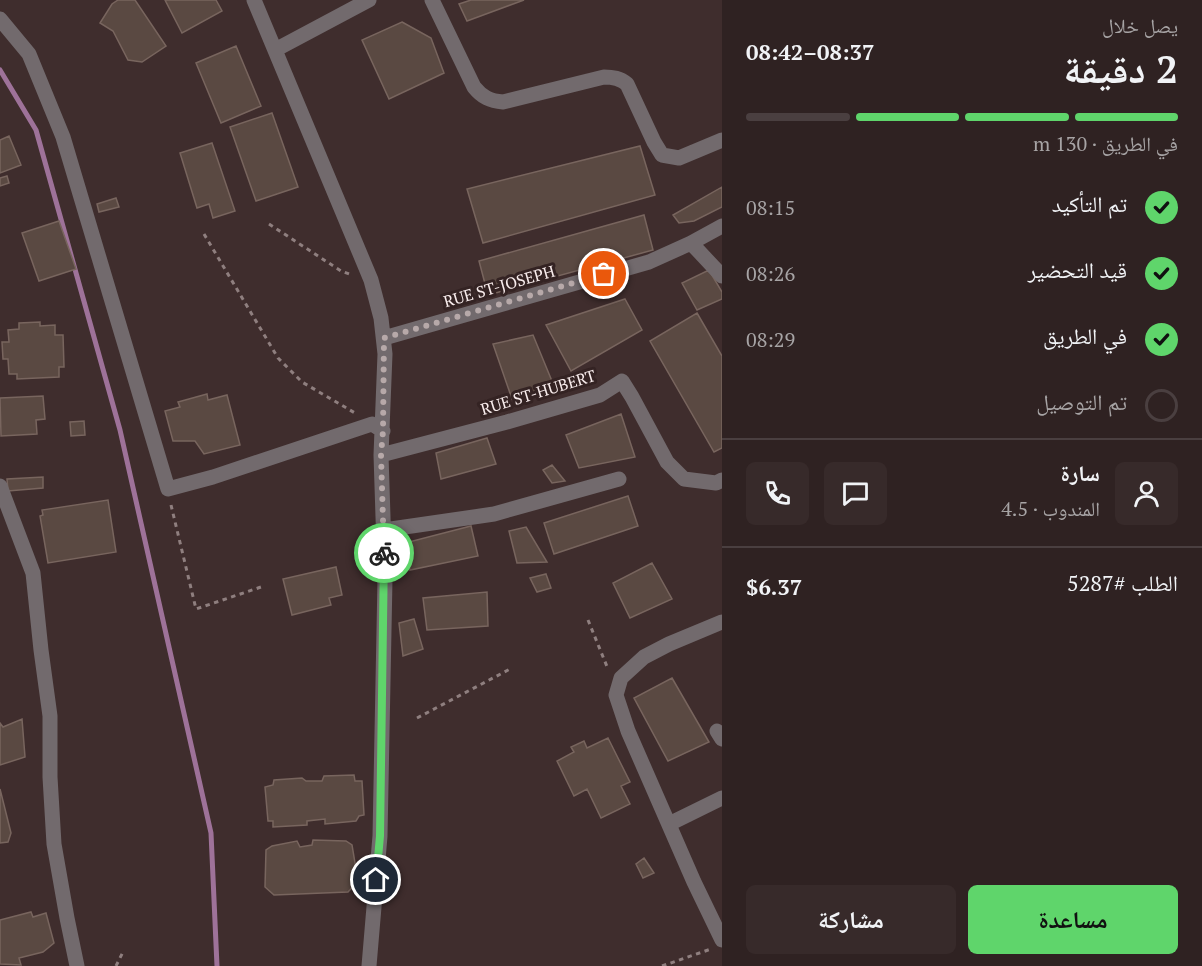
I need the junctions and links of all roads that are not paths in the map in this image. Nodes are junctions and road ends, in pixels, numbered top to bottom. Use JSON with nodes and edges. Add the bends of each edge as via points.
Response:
{"nodes":[{"id":1,"x":254,"y":0,"type":"edge"},
{"id":2,"x":369,"y":0,"type":"edge"},
{"id":3,"x":432,"y":0,"type":"edge"},
{"id":4,"x":0,"y":19,"type":"edge"},
{"id":5,"x":275,"y":50,"type":"junction"},
{"id":6,"x":722,"y":140,"type":"edge"},
{"id":7,"x":722,"y":225,"type":"edge"},
{"id":8,"x":691,"y":243,"type":"junction"},
{"id":9,"x":722,"y":276,"type":"edge"},
{"id":10,"x":384,"y":338,"type":"junction"},
{"id":11,"x":378,"y":428,"type":"junction"},
{"id":12,"x":381,"y":455,"type":"junction"},
{"id":13,"x":619,"y":479,"type":"dead end"},
{"id":14,"x":722,"y":480,"type":"edge"},
{"id":15,"x":0,"y":486,"type":"edge"},
{"id":16,"x":384,"y":530,"type":"junction"},
{"id":17,"x":722,"y":622,"type":"edge"},
{"id":18,"x":722,"y":798,"type":"edge"},
{"id":19,"x":669,"y":824,"type":"junction"},
{"id":20,"x":717,"y":944,"type":"edge"},
{"id":21,"x":77,"y":966,"type":"edge"},
{"id":22,"x":369,"y":966,"type":"edge"}],
"edges":[{"from":1,"to":5,"type":"street"},
{"from":2,"to":5,"type":"street"},
{"from":3,"to":6,"type":"street","via":[[482,97],[503,102],[612,77],[627,84],[662,155],[679,158]]},
{"from":4,"to":11,"type":"street","via":[[28,54],[63,137],[168,489]]},
{"from":5,"to":10,"type":"street","via":[[371,280]]},
{"from":7,"to":8,"type":"street","name":"RUE ST-JOSEPH"},
{"from":8,"to":9,"type":"street"},
{"from":8,"to":10,"type":"street","name":"RUE ST-JOSEPH","via":[[649,262]]},
{"from":10,"to":11,"type":"street"},
{"from":11,"to":12,"type":"street"},
{"from":12,"to":14,"type":"street","name":"RUE ST-HUBERT","via":[[600,395],[622,381],[667,462],[684,480]]},
{"from":12,"to":16,"type":"street"},
{"from":13,"to":16,"type":"street","via":[[494,514]]},
{"from":15,"to":21,"type":"street","via":[[33,573],[50,716],[54,844]]},
{"from":16,"to":22,"type":"street","via":[[380,836]]},
{"from":17,"to":19,"type":"street","via":[[644,657],[621,678],[616,690],[628,730]]},
{"from":18,"to":19,"type":"street"},
{"from":19,"to":20,"type":"street"}]}
